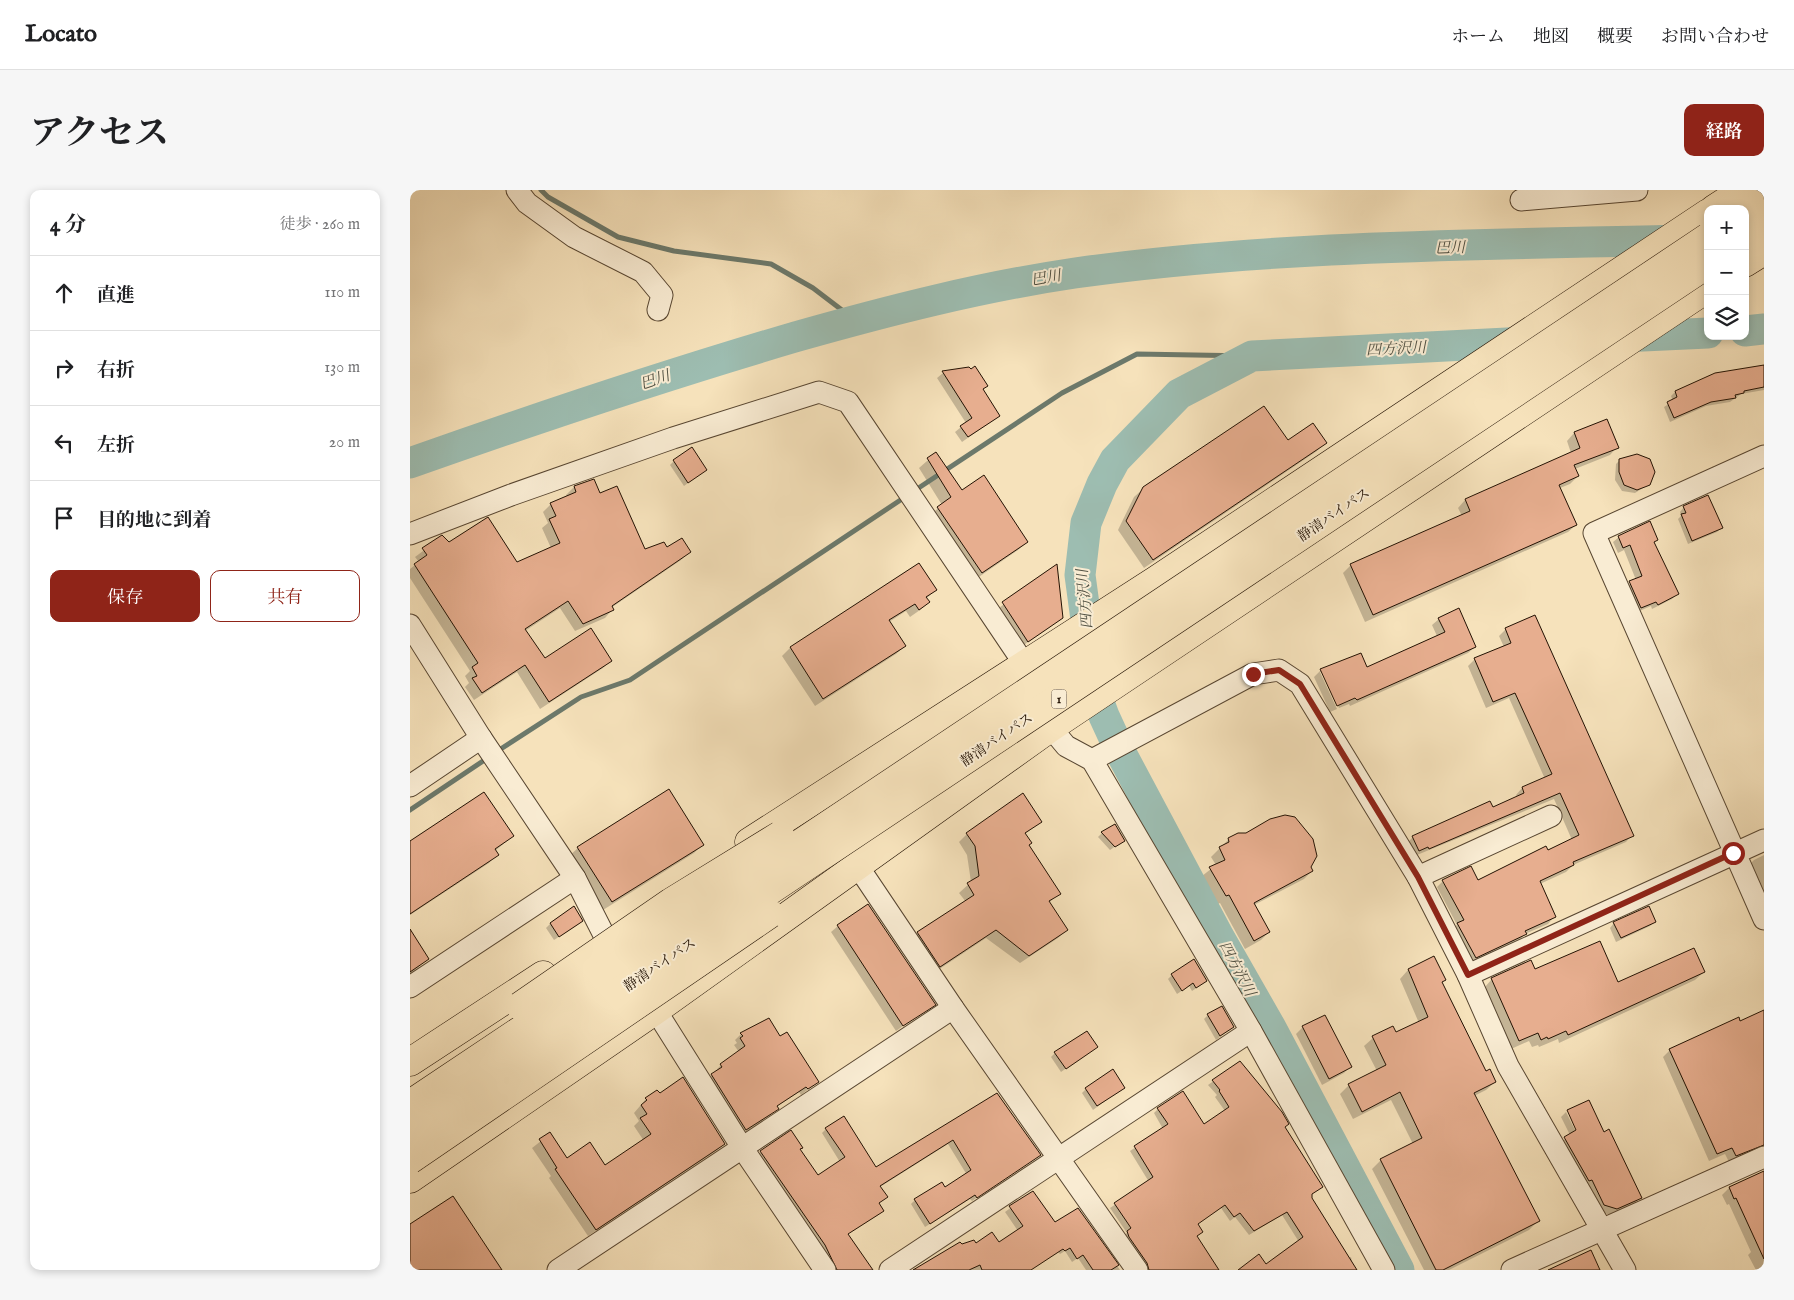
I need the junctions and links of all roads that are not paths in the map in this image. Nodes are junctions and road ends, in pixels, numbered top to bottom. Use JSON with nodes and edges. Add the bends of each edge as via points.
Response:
{"nodes":[{"id":1,"x":517,"y":190,"type":"edge"},
{"id":2,"x":1626,"y":190,"type":"edge"},
{"id":3,"x":1743,"y":190,"type":"edge"},
{"id":4,"x":1521,"y":200,"type":"dead end"},
{"id":5,"x":1764,"y":200,"type":"edge"},
{"id":6,"x":1720,"y":205,"type":"edge"},
{"id":7,"x":1749,"y":209,"type":"edge"},
{"id":8,"x":1704,"y":216,"type":"edge"},
{"id":9,"x":1764,"y":227,"type":"edge"},
{"id":10,"x":1749,"y":236,"type":"edge"},
{"id":11,"x":1704,"y":240,"type":"edge"},
{"id":12,"x":1764,"y":251,"type":"edge"},
{"id":13,"x":1749,"y":260,"type":"edge"},
{"id":14,"x":1704,"y":267,"type":"edge"},
{"id":15,"x":1704,"y":291,"type":"edge"},
{"id":16,"x":658,"y":310,"type":"dead end"},
{"id":17,"x":1764,"y":456,"type":"edge"},
{"id":18,"x":410,"y":534,"type":"edge"},
{"id":19,"x":410,"y":625,"type":"edge"},
{"id":20,"x":1018,"y":679,"type":"junction"},
{"id":21,"x":1051,"y":716,"type":"junction"},
{"id":22,"x":481,"y":738,"type":"junction"},
{"id":23,"x":1097,"y":757,"type":"junction"},
{"id":24,"x":410,"y":786,"type":"edge"},
{"id":25,"x":1551,"y":816,"type":"dead end"},
{"id":26,"x":1764,"y":840,"type":"edge"},
{"id":27,"x":1733,"y":853,"type":"junction"},
{"id":28,"x":857,"y":865,"type":"junction"},
{"id":29,"x":1418,"y":877,"type":"junction"},
{"id":30,"x":575,"y":878,"type":"junction"},
{"id":31,"x":1764,"y":919,"type":"edge"},
{"id":32,"x":604,"y":935,"type":"junction"},
{"id":33,"x":1468,"y":975,"type":"junction"},
{"id":34,"x":410,"y":987,"type":"edge"},
{"id":35,"x":953,"y":1008,"type":"junction"},
{"id":36,"x":656,"y":1010,"type":"junction"},
{"id":37,"x":1251,"y":1031,"type":"junction"},
{"id":38,"x":410,"y":1062,"type":"edge"},
{"id":39,"x":410,"y":1078,"type":"edge"},
{"id":40,"x":410,"y":1104,"type":"edge"},
{"id":41,"x":410,"y":1131,"type":"edge"},
{"id":42,"x":743,"y":1149,"type":"junction"},
{"id":43,"x":1764,"y":1158,"type":"edge"},
{"id":44,"x":410,"y":1160,"type":"edge"},
{"id":45,"x":1059,"y":1160,"type":"junction"},
{"id":46,"x":410,"y":1179,"type":"edge"},
{"id":47,"x":1601,"y":1230,"type":"junction"},
{"id":48,"x":558,"y":1270,"type":"edge"},
{"id":49,"x":825,"y":1270,"type":"edge"},
{"id":50,"x":890,"y":1270,"type":"edge"},
{"id":51,"x":1137,"y":1270,"type":"edge"},
{"id":52,"x":1384,"y":1270,"type":"edge"},
{"id":53,"x":1512,"y":1270,"type":"edge"},
{"id":54,"x":1625,"y":1270,"type":"edge"}],
"edges":[{"from":1,"to":16,"type":"street","via":[[527,203],[574,237],[642,272],[662,295]]},
{"from":2,"to":4,"type":"street"},
{"from":3,"to":6,"type":"highway"},
{"from":5,"to":7,"type":"highway"},
{"from":8,"to":20,"type":"highway","via":[[1467,372]]},
{"from":9,"to":10,"type":"highway"},
{"from":11,"to":20,"type":"highway","name":"静清バイパス","number":"1","bridge":true},
{"from":12,"to":13,"type":"highway"},
{"from":14,"to":21,"type":"highway","name":"静清バイパス","number":"1","bridge":true},
{"from":15,"to":21,"type":"highway","number":"1"},
{"from":17,"to":27,"type":"street","via":[[1594,533]]},
{"from":18,"to":20,"type":"street","via":[[664,441],[819,392],[848,402]]},
{"from":19,"to":22,"type":"street"},
{"from":20,"to":21,"type":"street"},
{"from":20,"to":32,"type":"highway"},
{"from":20,"to":39,"type":"highway","bridge":true,"via":[[907,756],[688,892]]},
{"from":20,"to":40,"type":"highway","name":"静清バイパス","number":"1","bridge":true},
{"from":21,"to":23,"type":"street","via":[[1066,746]]},
{"from":21,"to":28,"type":"highway","number":"1"},
{"from":21,"to":41,"type":"highway","name":"静清バイパス","number":"1","bridge":true},
{"from":21,"to":44,"type":"highway","bridge":true,"via":[[961,783]]},
{"from":22,"to":24,"type":"street"},
{"from":22,"to":30,"type":"street"},
{"from":23,"to":29,"type":"street","via":[[1253,674],[1279,670],[1300,684]]},
{"from":23,"to":37,"type":"street"},
{"from":25,"to":29,"type":"street"},
{"from":26,"to":27,"type":"street"},
{"from":27,"to":31,"type":"street"},
{"from":27,"to":33,"type":"street"},
{"from":28,"to":35,"type":"street"},
{"from":28,"to":36,"type":"highway","number":"1"},
{"from":29,"to":33,"type":"street"},
{"from":30,"to":32,"type":"street"},
{"from":30,"to":34,"type":"street"},
{"from":32,"to":36,"type":"street"},
{"from":32,"to":38,"type":"highway"},
{"from":33,"to":47,"type":"street","via":[[1508,1066]]},
{"from":35,"to":42,"type":"street"},
{"from":35,"to":45,"type":"street"},
{"from":36,"to":42,"type":"street"},
{"from":36,"to":46,"type":"highway","number":"1"},
{"from":37,"to":45,"type":"street"},
{"from":37,"to":52,"type":"street"},
{"from":42,"to":48,"type":"street"},
{"from":42,"to":49,"type":"street"},
{"from":43,"to":47,"type":"street"},
{"from":45,"to":50,"type":"street"},
{"from":45,"to":51,"type":"street"},
{"from":47,"to":53,"type":"street"},
{"from":47,"to":54,"type":"street"}]}
